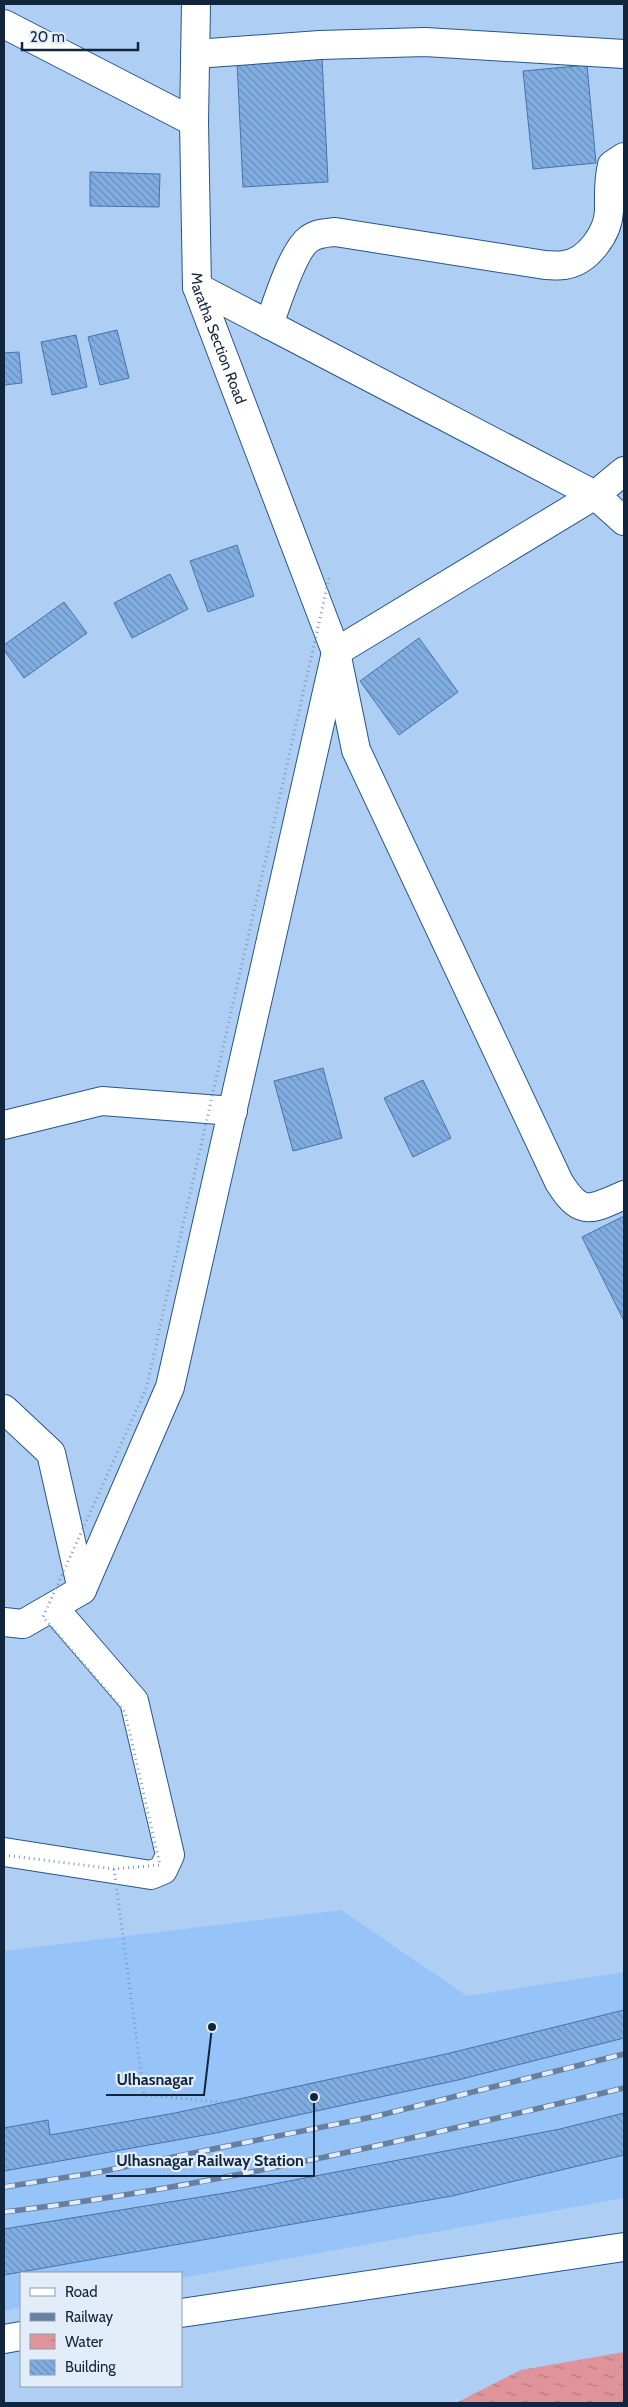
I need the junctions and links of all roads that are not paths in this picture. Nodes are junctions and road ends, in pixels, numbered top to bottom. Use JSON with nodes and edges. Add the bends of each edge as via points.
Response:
{"nodes":[{"id":1,"x":196,"y":4,"type":"edge"},
{"id":2,"x":4,"y":24,"type":"edge"},
{"id":3,"x":195,"y":54,"type":"junction"},
{"id":4,"x":624,"y":54,"type":"edge"},
{"id":5,"x":194,"y":122,"type":"junction"},
{"id":6,"x":624,"y":157,"type":"edge"},
{"id":7,"x":197,"y":287,"type":"junction"},
{"id":8,"x":269,"y":325,"type":"junction"},
{"id":9,"x":624,"y":471,"type":"edge"},
{"id":10,"x":595,"y":495,"type":"junction"},
{"id":11,"x":624,"y":521,"type":"edge"},
{"id":12,"x":336,"y":652,"type":"junction"},
{"id":13,"x":233,"y":1111,"type":"junction"},
{"id":14,"x":4,"y":1125,"type":"edge"},
{"id":15,"x":624,"y":1195,"type":"edge"},
{"id":16,"x":4,"y":1409,"type":"edge"},
{"id":17,"x":82,"y":1590,"type":"junction"},
{"id":18,"x":53,"y":1607,"type":"junction"},
{"id":19,"x":4,"y":1622,"type":"edge"},
{"id":20,"x":4,"y":1852,"type":"edge"},
{"id":21,"x":624,"y":2247,"type":"edge"},
{"id":22,"x":182,"y":2312,"type":"edge"},
{"id":23,"x":20,"y":2336,"type":"edge"},
{"id":24,"x":4,"y":2339,"type":"edge"}],
"edges":[{"from":1,"to":3,"type":"street","name":"Maratha Section Road"},
{"from":2,"to":5,"type":"street"},
{"from":3,"to":4,"type":"street","via":[[424,42]]},
{"from":3,"to":5,"type":"street","name":"Maratha Section Road"},
{"from":5,"to":7,"type":"street","name":"Maratha Section Road"},
{"from":6,"to":8,"type":"street","via":[[612,165],[607,182],[609,213],[605,231],[582,258],[566,265],[545,265],[335,232],[318,234],[307,240],[298,252]]},
{"from":7,"to":8,"type":"street"},
{"from":7,"to":12,"type":"street","name":"Maratha Section Road"},
{"from":8,"to":10,"type":"street"},
{"from":9,"to":10,"type":"street"},
{"from":10,"to":11,"type":"street"},
{"from":10,"to":12,"type":"street"},
{"from":12,"to":13,"type":"street"},
{"from":12,"to":15,"type":"street","name":"Maratha Section Road","via":[[356,750],[559,1182],[578,1206],[588,1209]]},
{"from":13,"to":14,"type":"street","via":[[102,1101]]},
{"from":13,"to":17,"type":"street","via":[[170,1387]]},
{"from":16,"to":17,"type":"street","via":[[50,1453]]},
{"from":17,"to":18,"type":"street"},
{"from":18,"to":19,"type":"street","via":[[23,1624]]},
{"from":18,"to":20,"type":"street","via":[[134,1701],[170,1855],[163,1870],[151,1876]]},
{"from":21,"to":22,"type":"street"},
{"from":23,"to":24,"type":"street"}]}
